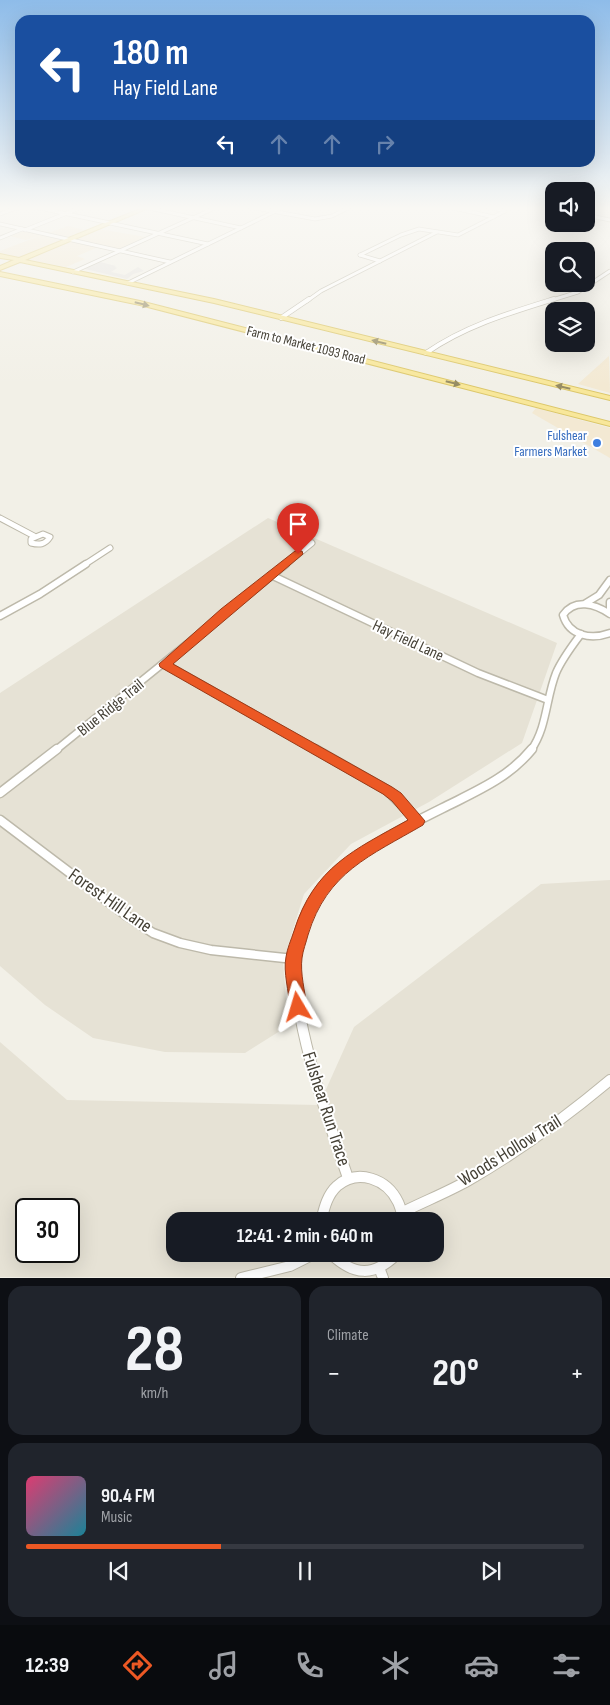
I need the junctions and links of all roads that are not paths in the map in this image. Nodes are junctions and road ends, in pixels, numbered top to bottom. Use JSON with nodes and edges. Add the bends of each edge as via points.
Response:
{"nodes":[{"id":1,"x":21,"y":267,"type":"edge"},
{"id":2,"x":38,"y":267,"type":"edge"},
{"id":3,"x":51,"y":267,"type":"edge"},
{"id":4,"x":81,"y":267,"type":"edge"},
{"id":5,"x":161,"y":267,"type":"edge"},
{"id":6,"x":369,"y":267,"type":"edge"},
{"id":7,"x":71,"y":271,"type":"junction"},
{"id":8,"x":610,"y":271,"type":"edge"},
{"id":9,"x":0,"y":274,"type":"edge"},
{"id":10,"x":10,"y":276,"type":"junction"},
{"id":11,"x":128,"y":283,"type":"junction"},
{"id":12,"x":281,"y":318,"type":"junction"},
{"id":13,"x":426,"y":353,"type":"junction"},
{"id":14,"x":610,"y":398,"type":"edge"},
{"id":15,"x":610,"y":424,"type":"edge"},
{"id":16,"x":0,"y":518,"type":"edge"},
{"id":17,"x":34,"y":536,"type":"dead end"},
{"id":18,"x":312,"y":543,"type":"dead end"},
{"id":19,"x":110,"y":548,"type":"dead end"},
{"id":20,"x":271,"y":576,"type":"junction"},
{"id":21,"x":610,"y":580,"type":"edge"},
{"id":22,"x":610,"y":602,"type":"edge"},
{"id":23,"x":585,"y":604,"type":"junction"},
{"id":24,"x":610,"y":613,"type":"edge"},
{"id":25,"x":0,"y":616,"type":"edge"},
{"id":26,"x":610,"y":633,"type":"edge"},
{"id":27,"x":581,"y":634,"type":"junction"},
{"id":28,"x":165,"y":664,"type":"junction"},
{"id":29,"x":548,"y":700,"type":"junction"},
{"id":30,"x":0,"y":793,"type":"edge"},
{"id":31,"x":0,"y":820,"type":"edge"},
{"id":32,"x":418,"y":821,"type":"junction"},
{"id":33,"x":294,"y":958,"type":"junction"},
{"id":34,"x":610,"y":1080,"type":"edge"},
{"id":35,"x":348,"y":1178,"type":"junction"},
{"id":36,"x":322,"y":1212,"type":"edge"},
{"id":37,"x":401,"y":1212,"type":"edge"},
{"id":38,"x":412,"y":1212,"type":"edge"},
{"id":39,"x":298,"y":1262,"type":"edge"},
{"id":40,"x":338,"y":1262,"type":"edge"},
{"id":41,"x":391,"y":1262,"type":"edge"},
{"id":42,"x":381,"y":1274,"type":"edge"},
{"id":43,"x":241,"y":1278,"type":"edge"}],
"edges":[{"from":1,"to":10,"type":"main road","via":[[7,273]]},
{"from":2,"to":7,"type":"main road"},
{"from":3,"to":7,"type":"main road","name":"Farm to Market 1093 Road"},
{"from":4,"to":7,"type":"street"},
{"from":5,"to":11,"type":"street"},
{"from":6,"to":12,"type":"street","via":[[321,291]]},
{"from":7,"to":11,"type":"main road","name":"Farm to Market 1093 Road"},
{"from":8,"to":13,"type":"street","via":[[578,292],[481,323]]},
{"from":9,"to":10,"type":"main road","name":"Farm to Market 1093 Road"},
{"from":10,"to":15,"type":"main road","name":"Farm to Market 1093 Road","one_way":true,"via":[[140,303]]},
{"from":11,"to":12,"type":"main road","name":"Farm to Market 1093 Road"},
{"from":13,"to":12,"type":"main road","name":"Farm to Market 1093 Road","one_way":true},
{"from":14,"to":13,"type":"main road","name":"Farm to Market 1093 Road","one_way":true},
{"from":16,"to":17,"type":"street"},
{"from":18,"to":20,"type":"street","name":"Blue Ridge Trail"},
{"from":19,"to":25,"type":"street"},
{"from":20,"to":28,"type":"street","name":"Blue Ridge Trail"},
{"from":20,"to":29,"type":"street","name":"Hay Field Lane","via":[[478,673]]},
{"from":21,"to":23,"type":"street","via":[[600,595]]},
{"from":22,"to":24,"type":"street"},
{"from":23,"to":24,"type":"street","via":[[599,606]]},
{"from":23,"to":27,"type":"street","via":[[570,606],[563,615],[567,626]]},
{"from":26,"to":27,"type":"street","via":[[596,637]]},
{"from":27,"to":29,"type":"street","name":"Fulshear Run Trace","via":[[558,670]]},
{"from":28,"to":30,"type":"street","name":"Blue Ridge Trail"},
{"from":28,"to":32,"type":"street","via":[[387,790]]},
{"from":29,"to":32,"type":"street","name":"Fulshear Run Trace","via":[[540,737],[520,764]]},
{"from":31,"to":33,"type":"street","name":"Forest Hill Lane","via":[[153,933],[211,950]]},
{"from":32,"to":33,"type":"street","name":"Fulshear Run Trace","via":[[356,856],[329,879],[307,915]]},
{"from":33,"to":35,"type":"street","name":"Fulshear Run Trace","via":[[301,1024],[309,1059]]},
{"from":34,"to":38,"type":"street","name":"Woods Hollow Trail","via":[[570,1113],[520,1147]]},
{"from":35,"to":36,"type":"street","via":[[328,1195]]},
{"from":35,"to":37,"type":"street","via":[[368,1177],[387,1186]]},
{"from":39,"to":43,"type":"street"},
{"from":40,"to":42,"type":"street","via":[[353,1271]]},
{"from":41,"to":42,"type":"street"}]}
